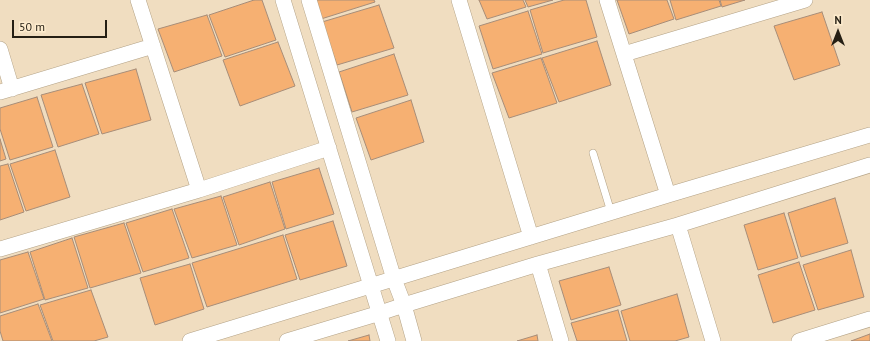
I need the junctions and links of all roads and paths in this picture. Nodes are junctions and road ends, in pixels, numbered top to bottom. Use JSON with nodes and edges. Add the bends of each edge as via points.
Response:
{"nodes":[{"id":1,"x":138,"y":0,"type":"edge"},
{"id":2,"x":283,"y":0,"type":"edge"},
{"id":3,"x":309,"y":0,"type":"edge"},
{"id":4,"x":458,"y":0,"type":"edge"},
{"id":5,"x":607,"y":0,"type":"edge"},
{"id":6,"x":805,"y":0,"type":"edge"},
{"id":7,"x":152,"y":46,"type":"junction"},
{"id":8,"x":0,"y":49,"type":"edge"},
{"id":9,"x":624,"y":54,"type":"junction"},
{"id":10,"x":6,"y":91,"type":"edge"},
{"id":11,"x":870,"y":135,"type":"edge"},
{"id":12,"x":329,"y":148,"type":"junction"},
{"id":13,"x":593,"y":153,"type":"dead end"},
{"id":14,"x":870,"y":165,"type":"edge"},
{"id":15,"x":199,"y":190,"type":"junction"},
{"id":16,"x":668,"y":195,"type":"junction"},
{"id":17,"x":611,"y":212,"type":"junction"},
{"id":18,"x":678,"y":225,"type":"junction"},
{"id":19,"x":531,"y":237,"type":"junction"},
{"id":20,"x":0,"y":249,"type":"edge"},
{"id":21,"x":538,"y":264,"type":"junction"},
{"id":22,"x":394,"y":279,"type":"junction"},
{"id":23,"x":371,"y":285,"type":"junction"},
{"id":24,"x":404,"y":305,"type":"junction"},
{"id":25,"x":380,"y":313,"type":"junction"},
{"id":26,"x":870,"y":319,"type":"edge"},
{"id":27,"x":190,"y":341,"type":"edge"},
{"id":28,"x":287,"y":341,"type":"edge"},
{"id":29,"x":388,"y":341,"type":"edge"},
{"id":30,"x":414,"y":341,"type":"edge"},
{"id":31,"x":561,"y":341,"type":"edge"},
{"id":32,"x":713,"y":341,"type":"edge"},
{"id":33,"x":799,"y":341,"type":"edge"}],
"edges":[{"from":1,"to":7,"type":"street"},
{"from":2,"to":12,"type":"street"},
{"from":3,"to":22,"type":"street"},
{"from":4,"to":19,"type":"street"},
{"from":5,"to":9,"type":"street"},
{"from":6,"to":9,"type":"street"},
{"from":7,"to":10,"type":"street"},
{"from":7,"to":15,"type":"street"},
{"from":8,"to":10,"type":"street"},
{"from":9,"to":16,"type":"street"},
{"from":11,"to":16,"type":"street"},
{"from":12,"to":15,"type":"street"},
{"from":12,"to":23,"type":"street"},
{"from":13,"to":17,"type":"lane"},
{"from":14,"to":18,"type":"street"},
{"from":15,"to":20,"type":"street"},
{"from":16,"to":17,"type":"street"},
{"from":17,"to":19,"type":"street"},
{"from":18,"to":21,"type":"street"},
{"from":18,"to":32,"type":"street"},
{"from":19,"to":22,"type":"street"},
{"from":21,"to":24,"type":"street"},
{"from":21,"to":31,"type":"street"},
{"from":22,"to":23,"type":"street"},
{"from":22,"to":24,"type":"street"},
{"from":23,"to":25,"type":"street"},
{"from":23,"to":27,"type":"street"},
{"from":24,"to":25,"type":"street"},
{"from":24,"to":30,"type":"street"},
{"from":25,"to":28,"type":"street"},
{"from":25,"to":29,"type":"street"},
{"from":26,"to":33,"type":"street"}]}
